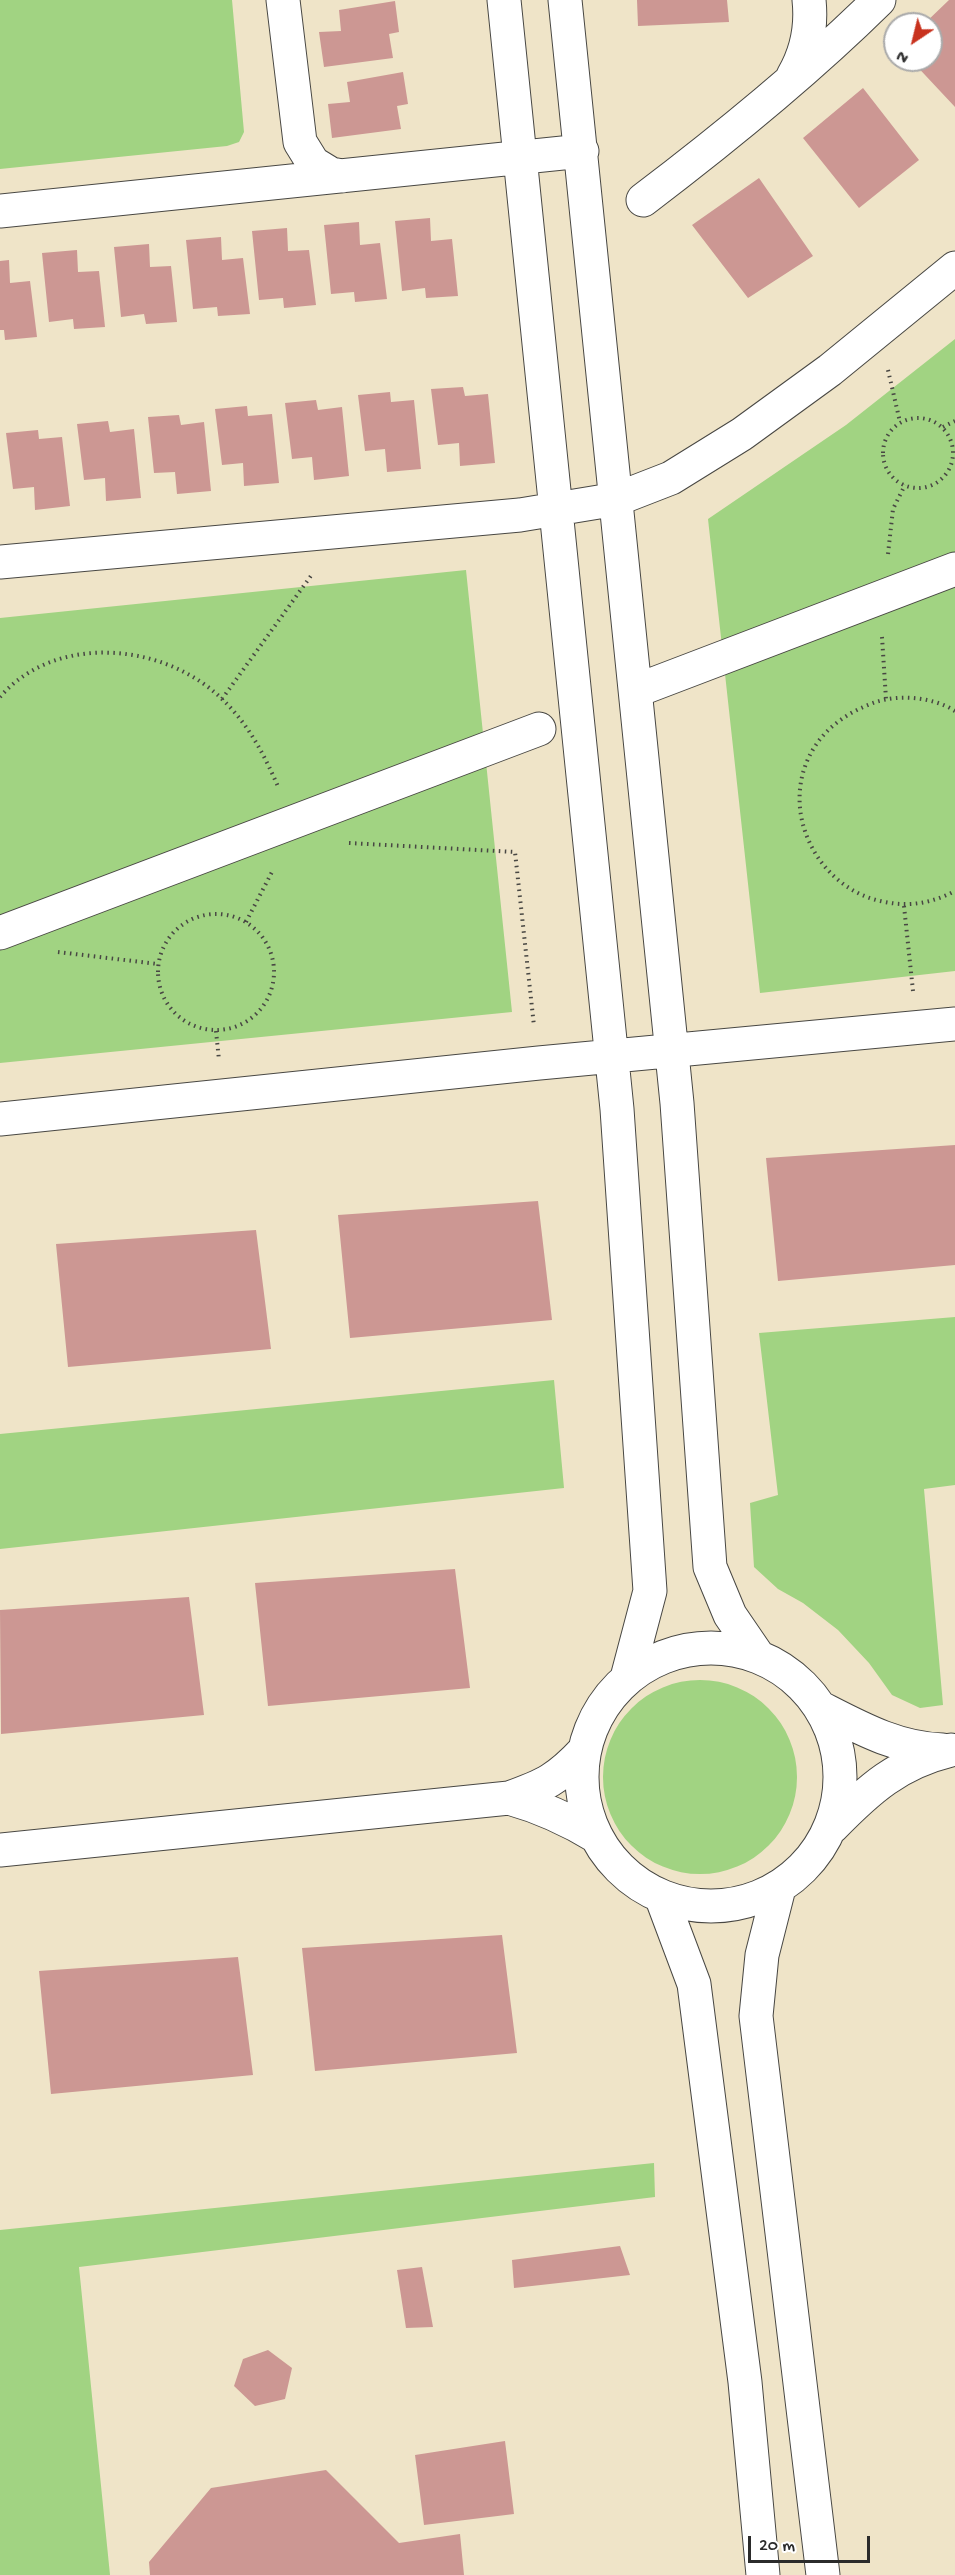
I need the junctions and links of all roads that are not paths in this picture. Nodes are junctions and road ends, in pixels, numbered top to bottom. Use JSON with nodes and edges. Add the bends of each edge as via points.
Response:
{"nodes":[{"id":1,"x":283,"y":0,"type":"edge"},
{"id":2,"x":504,"y":0,"type":"edge"},
{"id":3,"x":566,"y":0,"type":"edge"},
{"id":4,"x":810,"y":0,"type":"edge"},
{"id":5,"x":869,"y":10,"type":"edge"},
{"id":6,"x":783,"y":89,"type":"junction"},
{"id":7,"x":299,"y":130,"type":"junction"},
{"id":8,"x":582,"y":151,"type":"junction"},
{"id":9,"x":521,"y":157,"type":"junction"},
{"id":10,"x":342,"y":176,"type":"junction"},
{"id":11,"x":254,"y":185,"type":"junction"},
{"id":12,"x":643,"y":200,"type":"dead end"},
{"id":13,"x":0,"y":211,"type":"edge"},
{"id":14,"x":955,"y":268,"type":"edge"},
{"id":15,"x":617,"y":499,"type":"junction"},
{"id":16,"x":557,"y":509,"type":"junction"},
{"id":17,"x":0,"y":562,"type":"edge"},
{"id":18,"x":955,"y":569,"type":"edge"},
{"id":19,"x":643,"y":688,"type":"dead end"},
{"id":20,"x":539,"y":729,"type":"dead end"},
{"id":21,"x":0,"y":933,"type":"edge"},
{"id":22,"x":955,"y":1024,"type":"edge"},
{"id":23,"x":672,"y":1051,"type":"junction"},
{"id":24,"x":611,"y":1056,"type":"junction"},
{"id":25,"x":0,"y":1119,"type":"edge"},
{"id":26,"x":758,"y":1656,"type":"junction"},
{"id":27,"x":627,"y":1678,"type":"junction"},
{"id":28,"x":821,"y":1708,"type":"junction"},
{"id":29,"x":953,"y":1750,"type":"edge"},
{"id":30,"x":584,"y":1751,"type":"junction"},
{"id":31,"x":508,"y":1798,"type":"junction"},
{"id":32,"x":832,"y":1827,"type":"junction"},
{"id":33,"x":597,"y":1837,"type":"junction"},
{"id":34,"x":0,"y":1850,"type":"edge"},
{"id":35,"x":779,"y":1888,"type":"junction"},
{"id":36,"x":661,"y":1896,"type":"junction"},
{"id":37,"x":763,"y":2575,"type":"edge"},
{"id":38,"x":823,"y":2575,"type":"edge"}],
"edges":[{"from":1,"to":7,"type":"street"},
{"from":2,"to":9,"type":"street"},
{"from":3,"to":8,"type":"street"},
{"from":4,"to":5,"type":"street","via":[[825,18],[848,23]]},
{"from":4,"to":6,"type":"street","via":[[806,49]]},
{"from":5,"to":6,"type":"street"},
{"from":6,"to":12,"type":"street"},
{"from":7,"to":10,"type":"street","via":[[305,153],[313,163]]},
{"from":7,"to":11,"type":"street","via":[[285,165]]},
{"from":8,"to":9,"type":"street"},
{"from":8,"to":15,"type":"street"},
{"from":9,"to":10,"type":"street"},
{"from":9,"to":16,"type":"street"},
{"from":10,"to":11,"type":"street"},
{"from":11,"to":13,"type":"street"},
{"from":14,"to":15,"type":"street","via":[[830,370],[732,441],[671,478]]},
{"from":15,"to":16,"type":"street"},
{"from":15,"to":23,"type":"street"},
{"from":16,"to":17,"type":"street"},
{"from":16,"to":24,"type":"street"},
{"from":18,"to":19,"type":"street"},
{"from":20,"to":21,"type":"street"},
{"from":22,"to":23,"type":"street"},
{"from":23,"to":24,"type":"street"},
{"from":23,"to":26,"type":"street","via":[[710,1567],[730,1615]]},
{"from":24,"to":25,"type":"street"},
{"from":24,"to":27,"type":"street","via":[[650,1592]]},
{"from":26,"to":27,"type":"street","via":[[724,1648],[689,1650],[657,1660]]},
{"from":26,"to":28,"type":"street","via":[[794,1677]]},
{"from":27,"to":30,"type":"street","via":[[600,1711]]},
{"from":28,"to":29,"type":"street","via":[[880,1738],[927,1750]]},
{"from":28,"to":32,"type":"street","via":[[837,1746],[841,1787]]},
{"from":29,"to":32,"type":"street","via":[[929,1756],[890,1775],[871,1788]]},
{"from":30,"to":31,"type":"street","via":[[556,1778]]},
{"from":30,"to":33,"type":"street","via":[[583,1795]]},
{"from":31,"to":33,"type":"street","via":[[567,1818]]},
{"from":31,"to":34,"type":"street"},
{"from":32,"to":35,"type":"street","via":[[810,1862]]},
{"from":33,"to":36,"type":"street","via":[[624,1872]]},
{"from":35,"to":36,"type":"street","via":[[741,1904],[701,1907]]},
{"from":35,"to":38,"type":"street","via":[[762,1955],[756,2016]]},
{"from":36,"to":37,"type":"street","via":[[694,1984],[745,2382]]}]}
